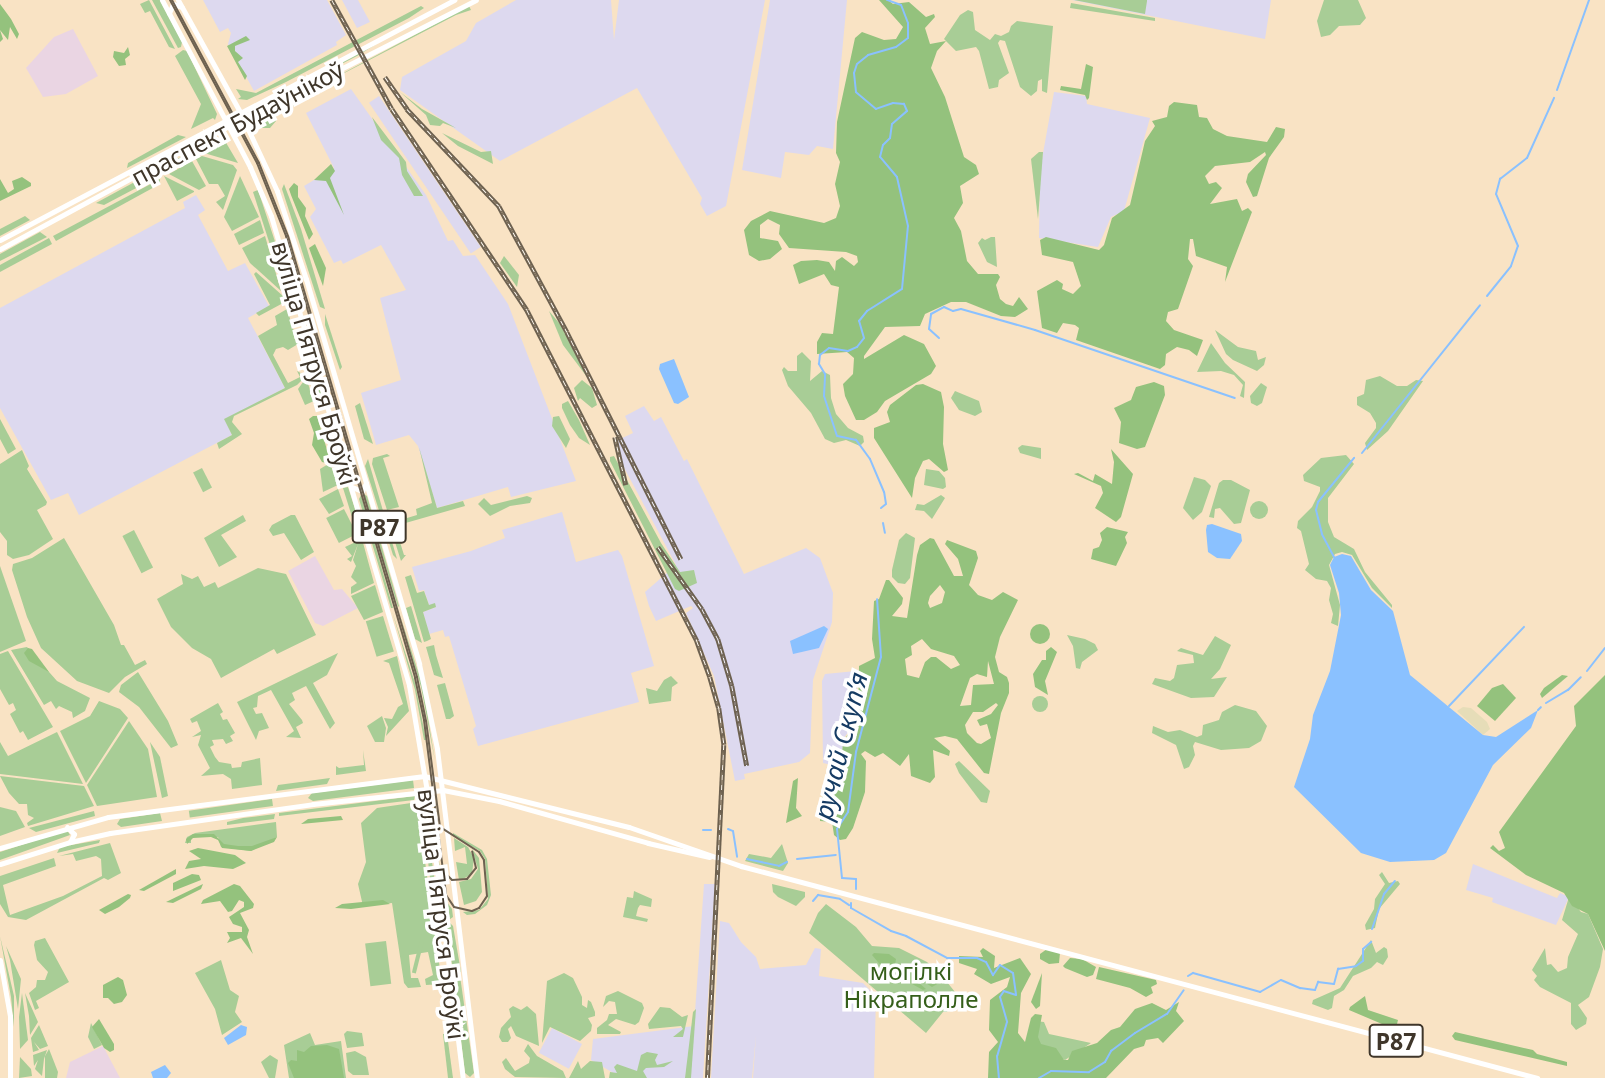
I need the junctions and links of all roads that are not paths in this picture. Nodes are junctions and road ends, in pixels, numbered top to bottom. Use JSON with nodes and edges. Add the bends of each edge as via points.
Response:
{"nodes":[{"id":1,"x":162,"y":0,"type":"edge"},
{"id":2,"x":173,"y":0,"type":"edge"},
{"id":3,"x":178,"y":0,"type":"edge"},
{"id":4,"x":454,"y":0,"type":"edge"},
{"id":5,"x":476,"y":0,"type":"edge"},
{"id":6,"x":182,"y":7,"type":"junction"},
{"id":7,"x":169,"y":13,"type":"junction"},
{"id":8,"x":400,"y":28,"type":"junction"},
{"id":9,"x":388,"y":34,"type":"junction"},
{"id":10,"x":404,"y":37,"type":"junction"},
{"id":11,"x":393,"y":43,"type":"junction"},
{"id":12,"x":230,"y":94,"type":"junction"},
{"id":13,"x":216,"y":102,"type":"junction"},
{"id":14,"x":250,"y":106,"type":"junction"},
{"id":15,"x":240,"y":112,"type":"junction"},
{"id":16,"x":254,"y":113,"type":"junction"},
{"id":17,"x":226,"y":119,"type":"junction"},
{"id":18,"x":243,"y":119,"type":"junction"},
{"id":19,"x":229,"y":126,"type":"junction"},
{"id":20,"x":208,"y":128,"type":"junction"},
{"id":21,"x":248,"y":129,"type":"junction"},
{"id":22,"x":213,"y":134,"type":"junction"},
{"id":23,"x":235,"y":138,"type":"junction"},
{"id":24,"x":0,"y":240,"type":"edge"},
{"id":25,"x":0,"y":249,"type":"edge"},
{"id":26,"x":306,"y":278,"type":"junction"},
{"id":27,"x":293,"y":283,"type":"junction"},
{"id":28,"x":321,"y":330,"type":"junction"},
{"id":29,"x":308,"y":334,"type":"junction"},
{"id":30,"x":338,"y":387,"type":"junction"},
{"id":31,"x":324,"y":391,"type":"junction"},
{"id":32,"x":366,"y":483,"type":"junction"},
{"id":33,"x":352,"y":488,"type":"junction"},
{"id":34,"x":370,"y":496,"type":"junction"},
{"id":35,"x":356,"y":500,"type":"junction"},
{"id":36,"x":424,"y":776,"type":"junction"},
{"id":37,"x":441,"y":779,"type":"junction"},
{"id":38,"x":311,"y":790,"type":"junction"},
{"id":39,"x":443,"y":790,"type":"junction"},
{"id":40,"x":427,"y":791,"type":"junction"},
{"id":41,"x":295,"y":792,"type":"junction"},
{"id":42,"x":313,"y":804,"type":"junction"},
{"id":43,"x":297,"y":806,"type":"junction"},
{"id":44,"x":581,"y":816,"type":"junction"},
{"id":45,"x":78,"y":824,"type":"junction"},
{"id":46,"x":579,"y":824,"type":"junction"},
{"id":47,"x":67,"y":827,"type":"junction"},
{"id":48,"x":82,"y":839,"type":"junction"},
{"id":49,"x":69,"y":842,"type":"junction"},
{"id":50,"x":0,"y":848,"type":"edge"},
{"id":51,"x":704,"y":855,"type":"junction"},
{"id":52,"x":0,"y":864,"type":"edge"},
{"id":53,"x":444,"y":926,"type":"junction"},
{"id":54,"x":458,"y":926,"type":"junction"},
{"id":55,"x":0,"y":960,"type":"edge"},
{"id":56,"x":1,"y":967,"type":"edge"},
{"id":57,"x":475,"y":1076,"type":"edge"},
{"id":58,"x":464,"y":1077,"type":"edge"},
{"id":59,"x":10,"y":1078,"type":"edge"},
{"id":60,"x":1537,"y":1078,"type":"edge"}],
"edges":[{"from":1,"to":2,"type":"main road"},
{"from":1,"to":7,"type":"main road","name":"вуліца Пятруся Броўкі","number":"Р87"},
{"from":3,"to":6,"type":"main road","name":"вуліца Пятруся Броўкі","number":"Р87"},
{"from":4,"to":8,"type":"main road","name":"праспект Будаўнікоў"},
{"from":5,"to":10,"type":"main road","name":"праспект Будаўнікоў"},
{"from":6,"to":7,"type":"main road","via":[[173,4]]},
{"from":6,"to":12,"type":"main road","name":"вуліца Пятруся Броўкі","number":"Р87"},
{"from":7,"to":13,"type":"main road","name":"вуліца Пятруся Броўкі","number":"Р87"},
{"from":8,"to":9,"type":"main road","name":"праспект Будаўнікоў"},
{"from":8,"to":10,"type":"main road","via":[[398,34]]},
{"from":9,"to":11,"type":"main road","via":[[394,36]]},
{"from":9,"to":14,"type":"main road","name":"праспект Будаўнікоў"},
{"from":10,"to":11,"type":"main road","name":"праспект Будаўнікоў"},
{"from":11,"to":16,"type":"main road","name":"праспект Будаўнікоў"},
{"from":12,"to":14,"type":"main road"},
{"from":12,"to":15,"type":"main road","name":"вуліца Пятруся Броўкі","number":"Р87"},
{"from":13,"to":17,"type":"main road","name":"вуліца Пятруся Броўкі","number":"Р87"},
{"from":13,"to":20,"type":"main road","via":[[218,116]]},
{"from":14,"to":15,"type":"main road","name":"праспект Будаўнікоў"},
{"from":15,"to":17,"type":"main road","name":"праспект Будаўнікоў"},
{"from":15,"to":18,"type":"main road","name":"вуліца Пятруся Броўкі","number":"Р87"},
{"from":16,"to":18,"type":"main road","name":"праспект Будаўнікоў"},
{"from":16,"to":21,"type":"main road"},
{"from":17,"to":19,"type":"main road","name":"вуліца Пятруся Броўкі","number":"Р87"},
{"from":17,"to":20,"type":"main road","name":"праспект Будаўнікоў"},
{"from":18,"to":19,"type":"main road","name":"праспект Будаўнікоў"},
{"from":18,"to":21,"type":"main road","name":"вуліца Пятруся Броўкі","number":"Р87"},
{"from":19,"to":22,"type":"main road","name":"праспект Будаўнікоў"},
{"from":19,"to":23,"type":"main road","name":"вуліца Пятруся Броўкі","number":"Р87"},
{"from":20,"to":24,"type":"main road","name":"праспект Будаўнікоў"},
{"from":21,"to":26,"type":"main road","name":"вуліца Пятруся Броўкі","number":"Р87","via":[[275,186]]},
{"from":22,"to":23,"type":"main road"},
{"from":22,"to":25,"type":"main road","name":"праспект Будаўнікоў"},
{"from":23,"to":27,"type":"main road","name":"вуліца Пятруся Броўкі","number":"Р87","via":[[263,194]]},
{"from":26,"to":27,"type":"main road","via":[[298,275]]},
{"from":26,"to":28,"type":"main road","name":"вуліца Пятруся Броўкі","number":"Р87"},
{"from":27,"to":29,"type":"main road","name":"вуліца Пятруся Броўкі","number":"Р87"},
{"from":28,"to":29,"type":"main road","via":[[316,337]]},
{"from":28,"to":30,"type":"main road","name":"вуліца Пятруся Броўкі","number":"Р87"},
{"from":29,"to":31,"type":"main road","name":"вуліца Пятруся Броўкі","number":"Р87"},
{"from":30,"to":31,"type":"main road","via":[[330,384]]},
{"from":30,"to":32,"type":"main road","name":"вуліца Пятруся Броўкі","number":"Р87"},
{"from":31,"to":33,"type":"main road","name":"вуліца Пятруся Броўкі","number":"Р87"},
{"from":32,"to":33,"type":"main road","via":[[362,491]]},
{"from":32,"to":34,"type":"main road","name":"вуліца Пятруся Броўкі","number":"Р87"},
{"from":33,"to":35,"type":"main road","name":"вуліца Пятруся Броўкі","number":"Р87"},
{"from":34,"to":35,"type":"main road","via":[[362,493]]},
{"from":34,"to":37,"type":"main road","name":"вуліца Пятруся Броўкі","number":"Р87","via":[[425,686]]},
{"from":35,"to":36,"type":"main road","name":"вуліца Пятруся Броўкі","number":"Р87","via":[[409,685]]},
{"from":36,"to":37,"type":"main road"},
{"from":36,"to":38,"type":"main road"},
{"from":36,"to":40,"type":"main road","name":"вуліца Пятруся Броўкі","number":"Р87"},
{"from":37,"to":39,"type":"main road","name":"вуліца Пятруся Броўкі"},
{"from":37,"to":44,"type":"main road","number":"Р87"},
{"from":38,"to":41,"type":"main road"},
{"from":38,"to":42,"type":"main road","via":[[306,798]]},
{"from":39,"to":40,"type":"main road","number":"Р87"},
{"from":39,"to":46,"type":"main road","number":"Р87"},
{"from":39,"to":54,"type":"main road","name":"вуліца Пятруся Броўкі"},
{"from":40,"to":42,"type":"main road"},
{"from":40,"to":53,"type":"main road","name":"вуліца Пятруся Броўкі"},
{"from":41,"to":43,"type":"main road","via":[[302,799]]},
{"from":41,"to":45,"type":"main road"},
{"from":42,"to":43,"type":"main road"},
{"from":43,"to":48,"type":"main road"},
{"from":44,"to":46,"type":"main road"},
{"from":44,"to":51,"type":"main road","number":"Р87","via":[[663,837]]},
{"from":45,"to":47,"type":"main road"},
{"from":45,"to":48,"type":"main road","via":[[75,832]]},
{"from":46,"to":51,"type":"main road","number":"Р87"},
{"from":47,"to":49,"type":"main road","via":[[74,834]]},
{"from":47,"to":50,"type":"main road"},
{"from":48,"to":49,"type":"main road"},
{"from":49,"to":52,"type":"main road"},
{"from":51,"to":60,"type":"main road","number":"Р87"},
{"from":53,"to":54,"type":"main road","via":[[453,921]]},
{"from":53,"to":58,"type":"main road","name":"вуліца Пятруся Броўкі"},
{"from":54,"to":57,"type":"main road","name":"вуліца Пятруся Броўкі"},
{"from":55,"to":56,"type":"main road"},
{"from":56,"to":59,"type":"main road","via":[[12,1044]]}]}
